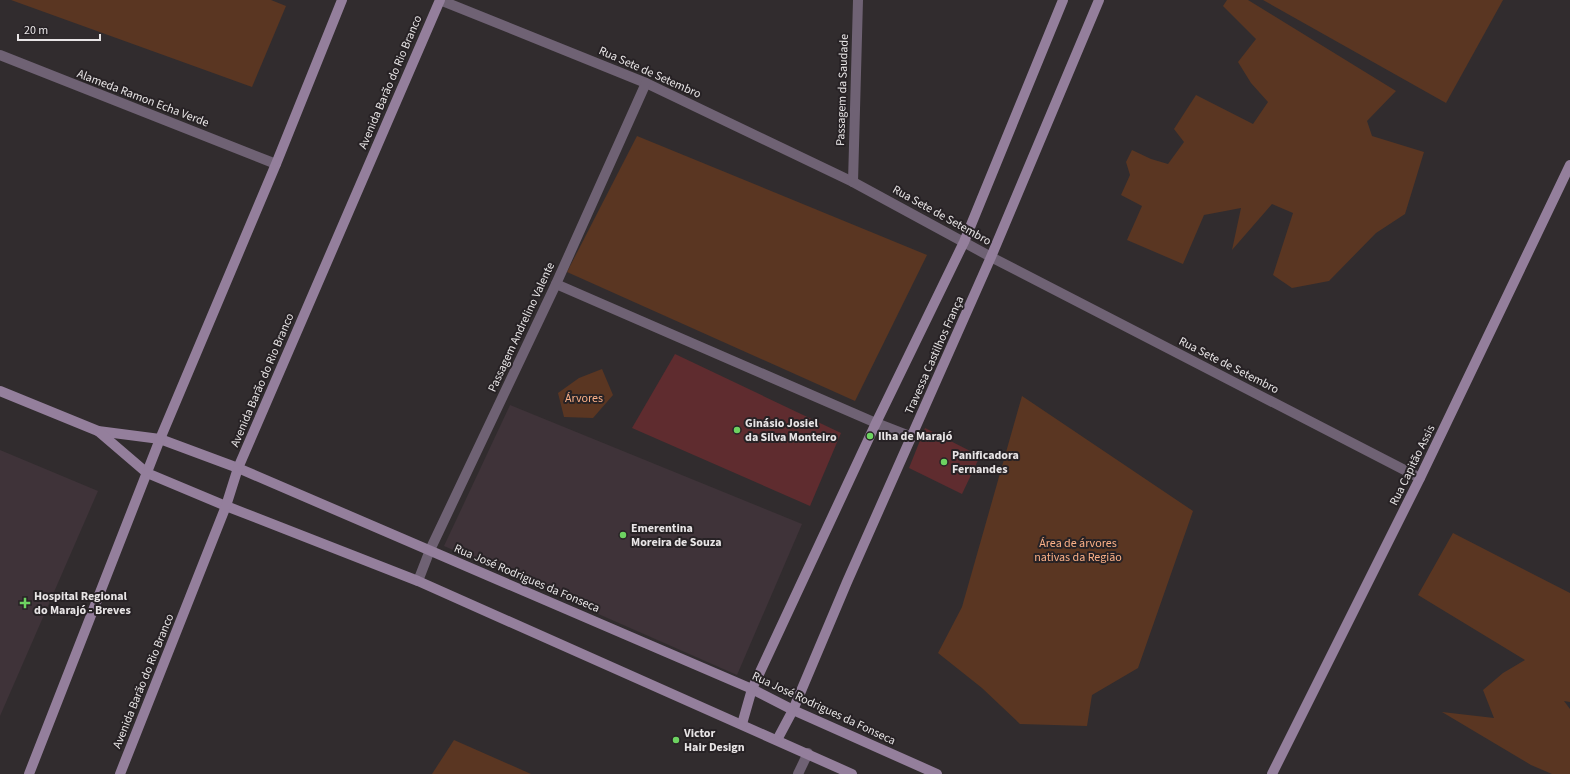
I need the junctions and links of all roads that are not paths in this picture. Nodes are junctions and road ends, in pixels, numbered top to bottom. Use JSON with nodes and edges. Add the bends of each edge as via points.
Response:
{"nodes":[{"id":1,"x":342,"y":0,"type":"edge"},
{"id":2,"x":440,"y":0,"type":"edge"},
{"id":3,"x":858,"y":0,"type":"edge"},
{"id":4,"x":1063,"y":0,"type":"edge"},
{"id":5,"x":1099,"y":0,"type":"edge"},
{"id":6,"x":0,"y":55,"type":"edge"},
{"id":7,"x":646,"y":83,"type":"junction"},
{"id":8,"x":276,"y":164,"type":"junction"},
{"id":9,"x":1570,"y":165,"type":"edge"},
{"id":10,"x":852,"y":182,"type":"junction"},
{"id":11,"x":964,"y":242,"type":"junction"},
{"id":12,"x":991,"y":257,"type":"junction"},
{"id":13,"x":556,"y":284,"type":"junction"},
{"id":14,"x":0,"y":391,"type":"edge"},
{"id":15,"x":876,"y":423,"type":"junction"},
{"id":16,"x":98,"y":431,"type":"junction"},
{"id":17,"x":912,"y":437,"type":"junction"},
{"id":18,"x":160,"y":439,"type":"junction"},
{"id":19,"x":238,"y":468,"type":"junction"},
{"id":20,"x":147,"y":472,"type":"junction"},
{"id":21,"x":1420,"y":478,"type":"junction"},
{"id":22,"x":226,"y":506,"type":"junction"},
{"id":23,"x":430,"y":550,"type":"junction"},
{"id":24,"x":418,"y":581,"type":"junction"},
{"id":25,"x":752,"y":689,"type":"junction"},
{"id":26,"x":793,"y":710,"type":"junction"},
{"id":27,"x":742,"y":724,"type":"junction"},
{"id":28,"x":777,"y":740,"type":"junction"},
{"id":29,"x":808,"y":753,"type":"junction"},
{"id":30,"x":29,"y":774,"type":"edge"},
{"id":31,"x":120,"y":774,"type":"edge"},
{"id":32,"x":798,"y":774,"type":"edge"},
{"id":33,"x":852,"y":774,"type":"edge"},
{"id":34,"x":936,"y":774,"type":"edge"},
{"id":35,"x":1272,"y":774,"type":"edge"}],
"edges":[{"from":1,"to":8,"type":"street"},
{"from":2,"to":7,"type":"street","name":"Rua Sete de Setembro"},
{"from":2,"to":19,"type":"street","name":"Avenida Barão do Rio Branco"},
{"from":3,"to":10,"type":"street","name":"Passagem da Saudade"},
{"from":4,"to":11,"type":"street","name":"Travessa Castilhos França"},
{"from":5,"to":12,"type":"street","name":"Travessa Castilhos França"},
{"from":6,"to":8,"type":"street","name":"Alameda Ramon Echa Verde"},
{"from":7,"to":10,"type":"street","name":"Rua Sete de Setembro"},
{"from":7,"to":13,"type":"street","name":"Passagem Andrelino Valente"},
{"from":8,"to":18,"type":"street"},
{"from":9,"to":21,"type":"street","name":"Rua Capitão Assis"},
{"from":10,"to":11,"type":"street","name":"Rua Sete de Setembro"},
{"from":11,"to":12,"type":"street","name":"Rua Sete de Setembro"},
{"from":11,"to":15,"type":"street","name":"Travessa Castilhos França"},
{"from":12,"to":17,"type":"street","name":"Travessa Castilhos França"},
{"from":12,"to":21,"type":"street","name":"Rua Sete de Setembro"},
{"from":13,"to":15,"type":"street"},
{"from":13,"to":23,"type":"street","name":"Passagem Andrelino Valente"},
{"from":14,"to":16,"type":"street","name":"Rua José Rodrigues da Fonseca"},
{"from":15,"to":17,"type":"street"},
{"from":15,"to":25,"type":"street","name":"Travessa Castilhos França"},
{"from":16,"to":18,"type":"street","name":"Rua José Rodrigues da Fonseca"},
{"from":16,"to":20,"type":"street","name":"Rua José Rodrigues da Fonseca"},
{"from":17,"to":26,"type":"street","name":"Travessa Castilhos França"},
{"from":18,"to":19,"type":"street","name":"Rua José Rodrigues da Fonseca"},
{"from":18,"to":20,"type":"street"},
{"from":19,"to":22,"type":"street","name":"Avenida Barão do Rio Branco"},
{"from":19,"to":23,"type":"street","name":"Rua José Rodrigues da Fonseca"},
{"from":20,"to":22,"type":"street","name":"Rua José Rodrigues da Fonseca"},
{"from":20,"to":30,"type":"street"},
{"from":21,"to":35,"type":"street","name":"Rua Capitão Assis"},
{"from":22,"to":24,"type":"street","name":"Rua José Rodrigues da Fonseca"},
{"from":22,"to":31,"type":"street","name":"Avenida Barão do Rio Branco"},
{"from":23,"to":24,"type":"street","name":"Passagem Andrelino Valente"},
{"from":23,"to":25,"type":"street","name":"Rua José Rodrigues da Fonseca"},
{"from":24,"to":27,"type":"street","name":"Rua José Rodrigues da Fonseca"},
{"from":25,"to":26,"type":"street","name":"Rua José Rodrigues da Fonseca"},
{"from":25,"to":27,"type":"street","name":"Travessa Castilhos França"},
{"from":26,"to":28,"type":"street","name":"Travessa Castilhos França"},
{"from":26,"to":34,"type":"street","name":"Rua José Rodrigues da Fonseca"},
{"from":27,"to":28,"type":"street","name":"Rua José Rodrigues da Fonseca"},
{"from":28,"to":29,"type":"street","name":"Rua José Rodrigues da Fonseca"},
{"from":29,"to":32,"type":"street"},
{"from":29,"to":33,"type":"street","name":"Rua José Rodrigues da Fonseca"}]}
